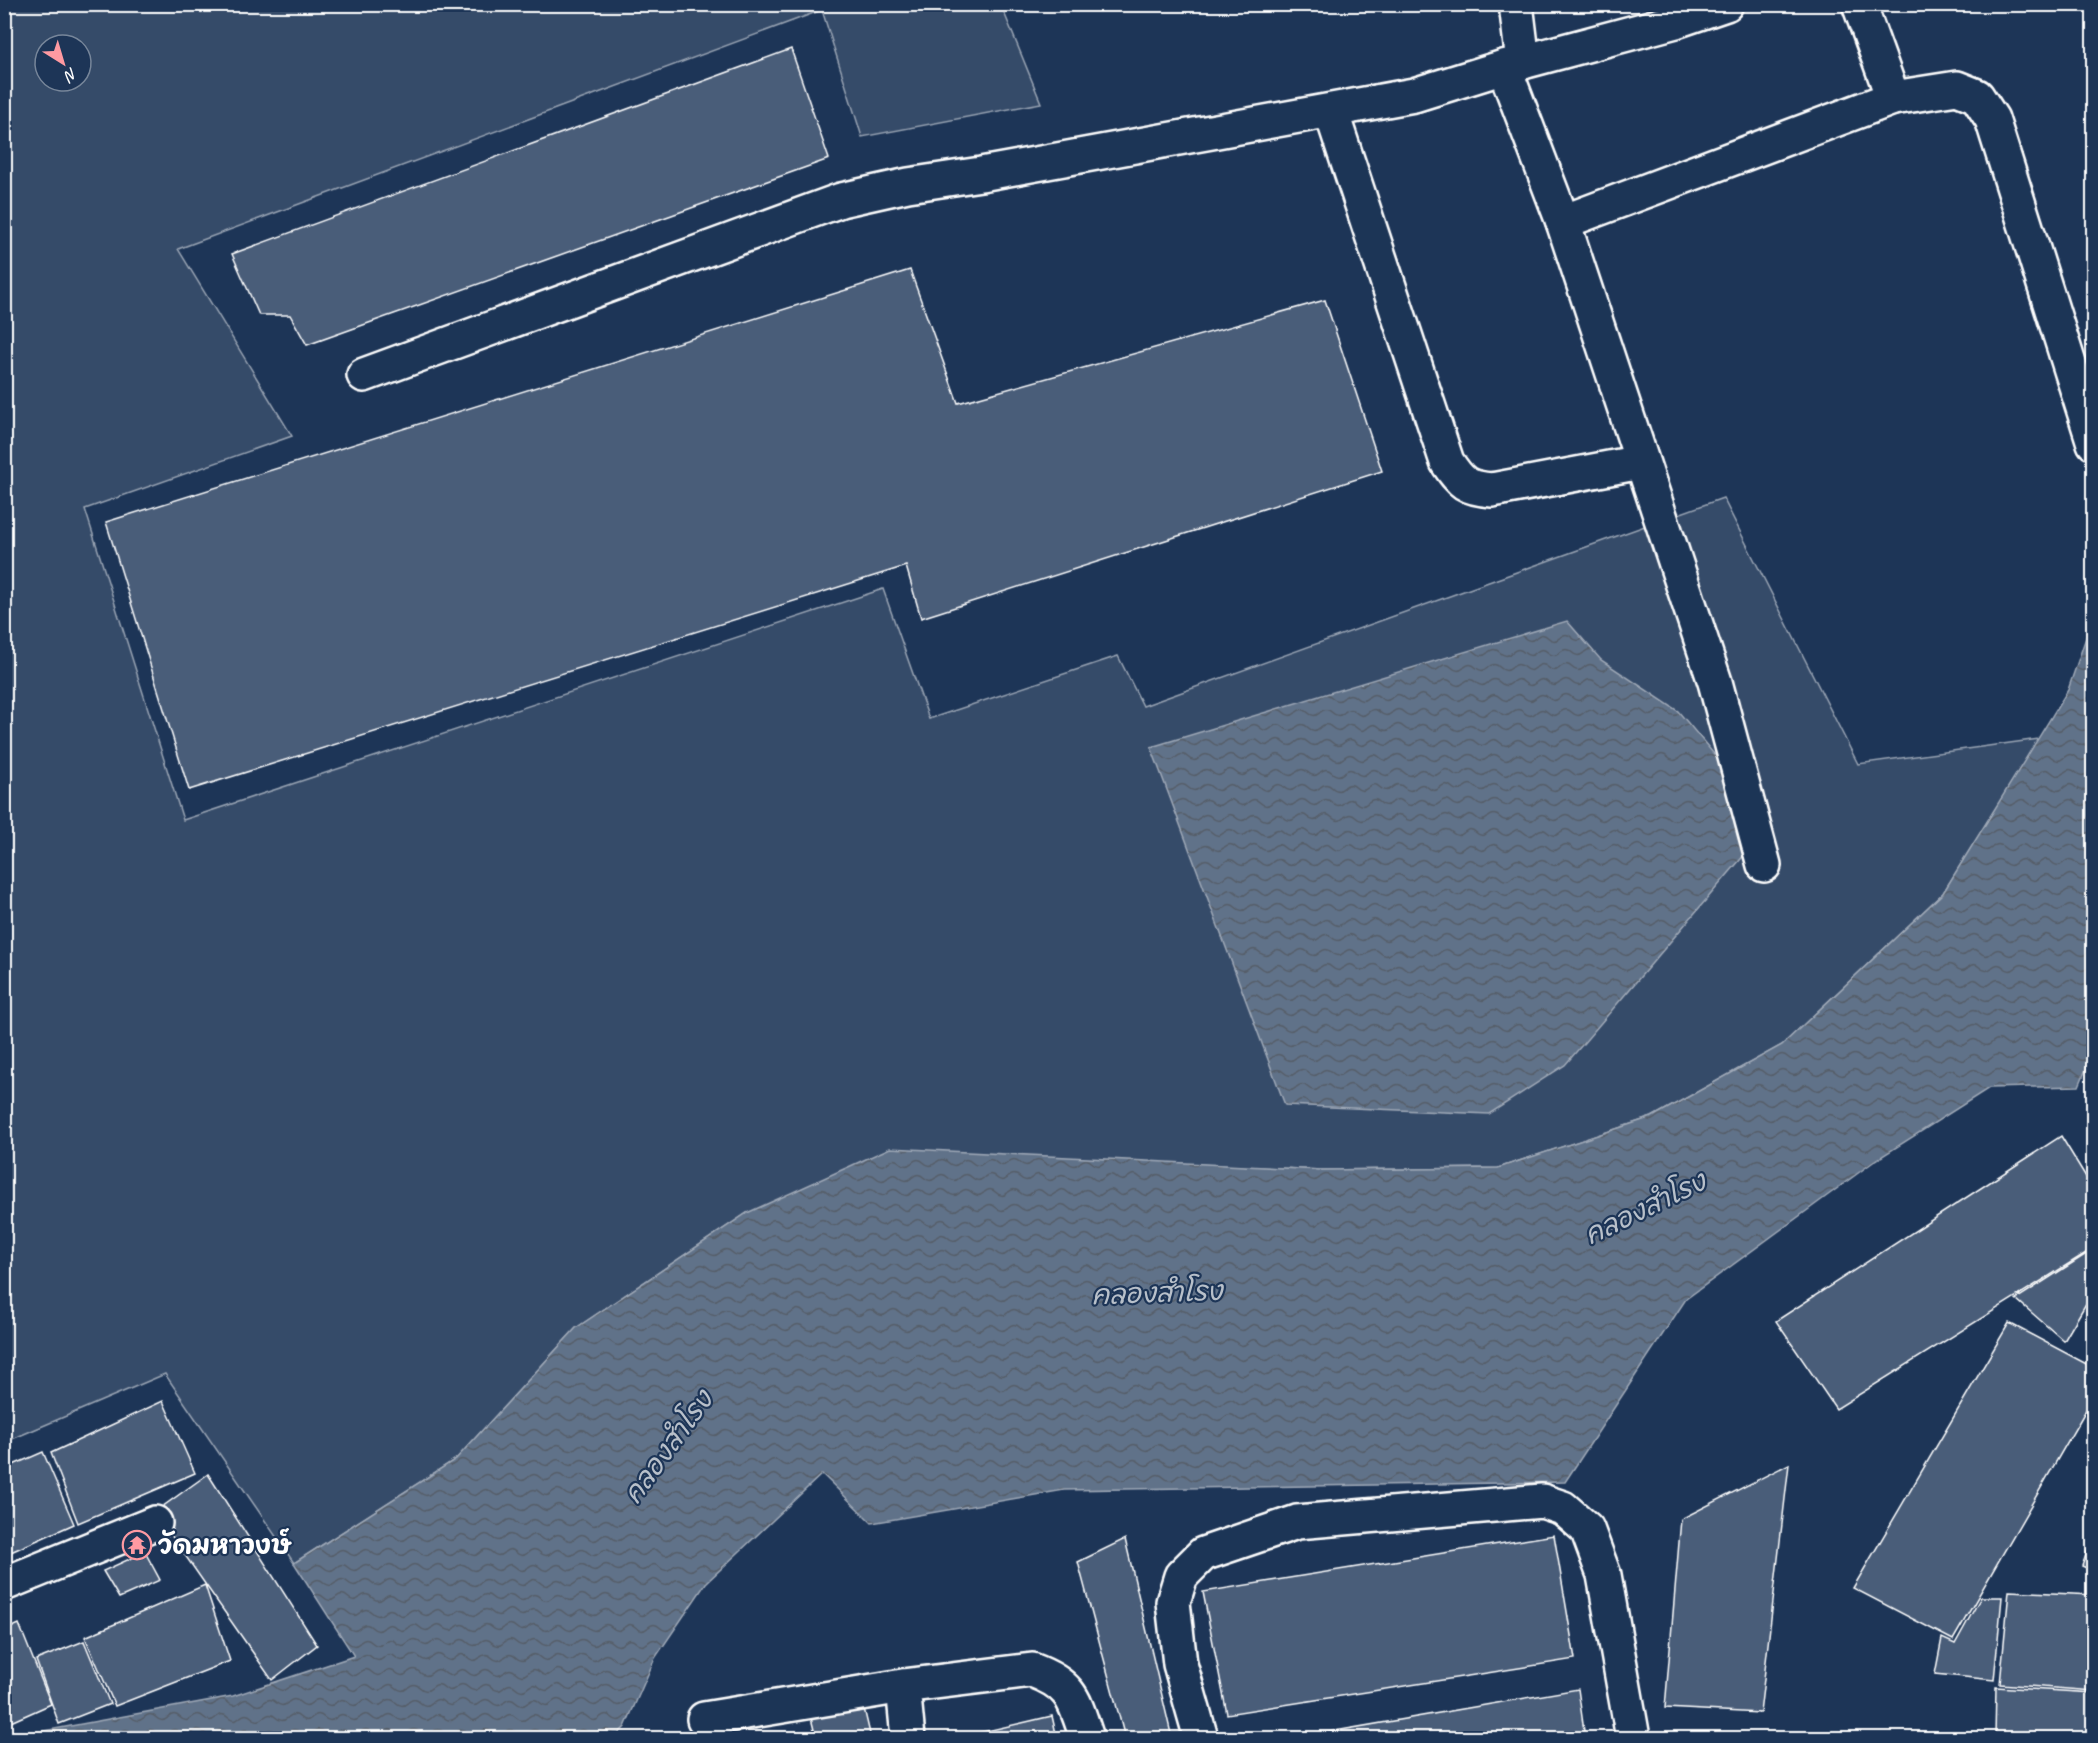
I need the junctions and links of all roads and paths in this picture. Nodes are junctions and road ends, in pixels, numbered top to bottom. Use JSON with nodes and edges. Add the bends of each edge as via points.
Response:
{"nodes":[{"id":1,"x":1516,"y":4,"type":"edge"},
{"id":2,"x":1726,"y":4,"type":"edge"},
{"id":3,"x":1859,"y":4,"type":"edge"},
{"id":4,"x":1514,"y":64,"type":"junction"},
{"id":5,"x":1893,"y":98,"type":"junction"},
{"id":6,"x":1331,"y":111,"type":"junction"},
{"id":7,"x":1563,"y":222,"type":"junction"},
{"id":8,"x":364,"y":375,"type":"dead end"},
{"id":9,"x":2094,"y":443,"type":"edge"},
{"id":10,"x":1641,"y":462,"type":"junction"},
{"id":11,"x":1764,"y":865,"type":"dead end"},
{"id":12,"x":155,"y":1523,"type":"dead end"},
{"id":13,"x":4,"y":1584,"type":"edge"},
{"id":14,"x":903,"y":1686,"type":"junction"},
{"id":15,"x":704,"y":1719,"type":"dead end"},
{"id":16,"x":908,"y":1738,"type":"edge"},
{"id":17,"x":1088,"y":1738,"type":"edge"},
{"id":18,"x":1200,"y":1738,"type":"edge"},
{"id":19,"x":1633,"y":1738,"type":"edge"}],
"edges":[{"from":1,"to":4,"type":"street"},
{"from":2,"to":4,"type":"street"},
{"from":3,"to":5,"type":"street"},
{"from":4,"to":6,"type":"street","via":[[1414,95]]},
{"from":4,"to":7,"type":"street"},
{"from":5,"to":7,"type":"street"},
{"from":5,"to":9,"type":"street","via":[[1957,88],[1977,96],[1992,119]]},
{"from":6,"to":8,"type":"street","via":[[908,184],[841,200]]},
{"from":6,"to":10,"type":"street","via":[[1447,462],[1458,479],[1473,488],[1492,490]]},
{"from":7,"to":10,"type":"street"},
{"from":10,"to":11,"type":"street","via":[[1715,682]]},
{"from":12,"to":13,"type":"street"},
{"from":14,"to":15,"type":"street"},
{"from":14,"to":16,"type":"street"},
{"from":14,"to":17,"type":"street","via":[[1032,1670],[1052,1677],[1067,1689]]},
{"from":18,"to":19,"type":"street","via":[[1180,1664],[1173,1602],[1181,1575],[1203,1554],[1297,1522],[1542,1501],[1563,1508],[1587,1528],[1604,1575]]}]}
